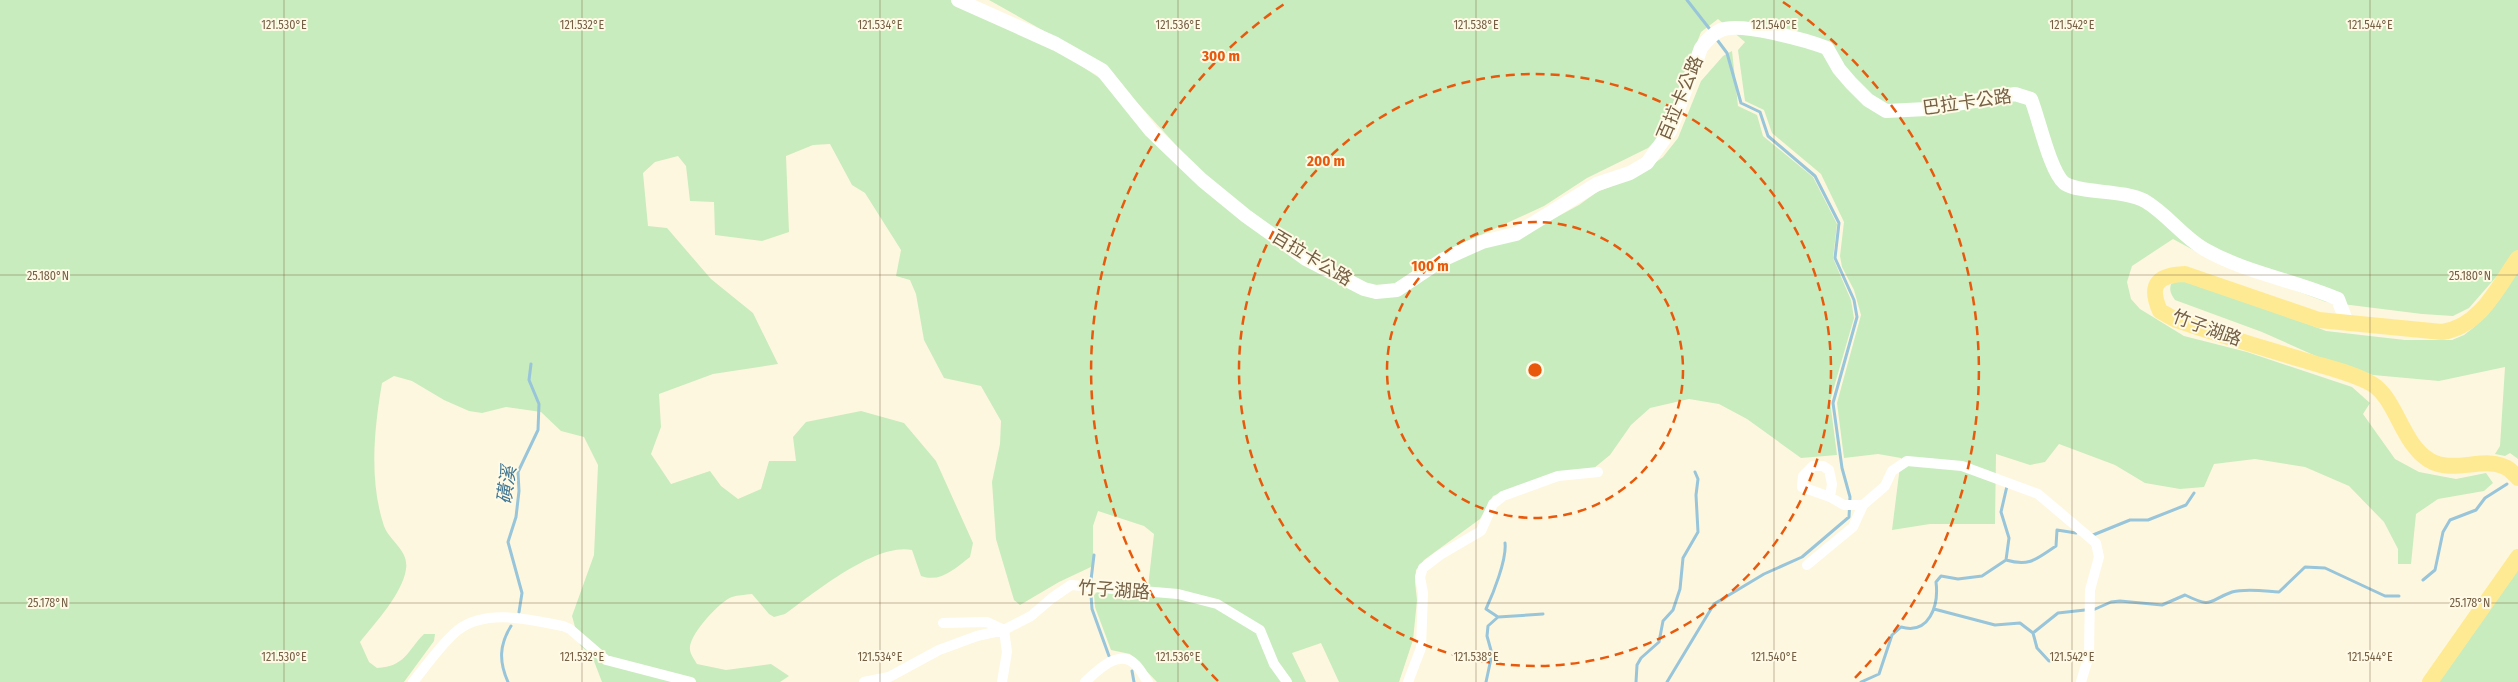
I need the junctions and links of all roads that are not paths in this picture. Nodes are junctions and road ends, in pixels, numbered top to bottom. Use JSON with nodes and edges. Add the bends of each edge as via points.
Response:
{"nodes":[{"id":1,"x":958,"y":0,"type":"edge"},
{"id":2,"x":1701,"y":48,"type":"joint"},
{"id":3,"x":2518,"y":258,"type":"edge"},
{"id":4,"x":2347,"y":323,"type":"junction"},
{"id":5,"x":1598,"y":472,"type":"dead end"},
{"id":6,"x":2518,"y":478,"type":"edge"},
{"id":7,"x":1830,"y":497,"type":"dead end"},
{"id":8,"x":1860,"y":505,"type":"junction"},
{"id":9,"x":2518,"y":557,"type":"edge"},
{"id":10,"x":1808,"y":565,"type":"dead end"},
{"id":11,"x":943,"y":623,"type":"dead end"},
{"id":12,"x":1004,"y":630,"type":"junction"},
{"id":13,"x":414,"y":682,"type":"edge"},
{"id":14,"x":691,"y":682,"type":"edge"},
{"id":15,"x":864,"y":682,"type":"edge"},
{"id":16,"x":1002,"y":682,"type":"edge"},
{"id":17,"x":1085,"y":682,"type":"edge"},
{"id":18,"x":1148,"y":682,"type":"edge"},
{"id":19,"x":1287,"y":682,"type":"edge"},
{"id":20,"x":1408,"y":682,"type":"edge"},
{"id":21,"x":2081,"y":682,"type":"edge"},
{"id":22,"x":2430,"y":682,"type":"edge"}],
"edges":[{"from":1,"to":2,"type":"main road","name":"百拉卡公路","via":[[1056,44],[1102,70],[1152,131],[1202,180],[1246,216],[1306,259],[1376,292],[1397,290],[1442,260],[1482,242],[1516,234],[1597,184],[1630,173],[1647,163],[1670,132]]},
{"from":2,"to":4,"type":"main road","name":"巴拉卡公路","via":[[1721,30],[1730,28],[1752,30],[1826,48],[1850,83],[1886,111],[1927,109],[2015,94],[2031,99],[2052,164],[2063,182],[2070,186],[2118,192],[2144,201],[2202,248],[2239,266],[2338,299]]},
{"from":3,"to":4,"type":"main road","name":"竹子湖路","via":[[2483,309],[2467,325],[2456,330],[2442,332]]},
{"from":4,"to":6,"type":"main road","name":"竹子湖路","via":[[2319,320],[2185,274],[2167,274],[2155,287],[2160,311],[2176,320],[2372,384],[2386,398],[2409,439],[2427,459],[2440,465],[2458,467],[2494,464],[2506,468]]},
{"from":5,"to":20,"type":"street","via":[[1558,476],[1504,496],[1493,504],[1481,531],[1422,568],[1421,648]]},
{"from":7,"to":8,"type":"street","via":[[1846,505]]},
{"from":8,"to":10,"type":"street","via":[[1853,527]]},
{"from":8,"to":21,"type":"street","via":[[1885,486],[1892,471],[1907,461],[1962,466],[2038,494],[2096,544],[2099,557],[2090,590],[2090,635]]},
{"from":9,"to":22,"type":"main road"},
{"from":11,"to":12,"type":"street","via":[[987,622]]},
{"from":12,"to":15,"type":"street","name":"竹子湖路","via":[[939,650],[889,677]]},
{"from":12,"to":16,"type":"street","via":[[1007,652]]},
{"from":12,"to":19,"type":"street","name":"竹子湖路","via":[[1031,616],[1071,585],[1178,594],[1217,604],[1260,630],[1274,664]]},
{"from":13,"to":14,"type":"street","via":[[458,630],[483,619],[513,618],[562,626],[570,629],[606,660]]},
{"from":17,"to":18,"type":"street","via":[[1114,659],[1136,664]]}]}
